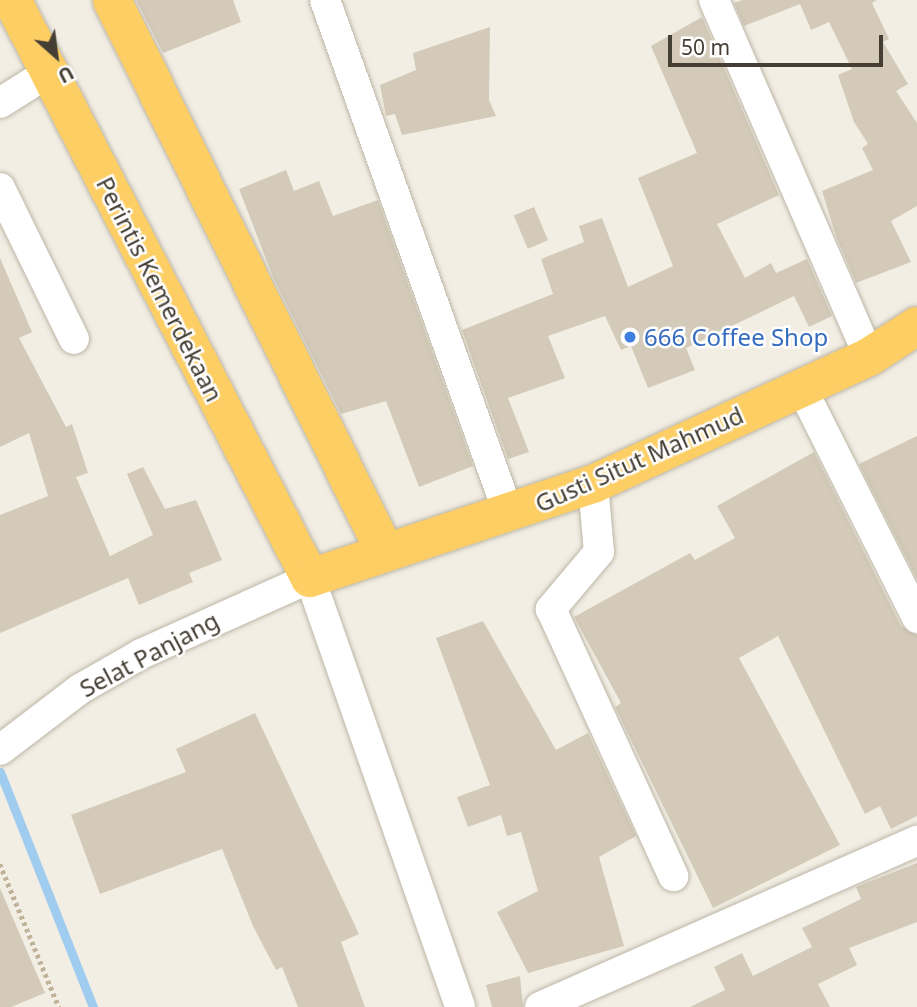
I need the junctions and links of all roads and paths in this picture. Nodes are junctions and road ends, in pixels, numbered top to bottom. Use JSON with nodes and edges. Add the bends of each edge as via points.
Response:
{"nodes":[{"id":1,"x":12,"y":0,"type":"edge"},
{"id":2,"x":113,"y":0,"type":"edge"},
{"id":3,"x":325,"y":0,"type":"edge"},
{"id":4,"x":715,"y":0,"type":"edge"},
{"id":5,"x":49,"y":72,"type":"junction"},
{"id":6,"x":0,"y":103,"type":"edge"},
{"id":7,"x":0,"y":188,"type":"edge"},
{"id":8,"x":917,"y":326,"type":"edge"},
{"id":9,"x":74,"y":339,"type":"dead end"},
{"id":10,"x":869,"y":357,"type":"junction"},
{"id":11,"x":800,"y":385,"type":"junction"},
{"id":12,"x":593,"y":485,"type":"junction"},
{"id":13,"x":509,"y":516,"type":"junction"},
{"id":14,"x":385,"y":552,"type":"junction"},
{"id":15,"x":310,"y":578,"type":"junction"},
{"id":16,"x":917,"y":618,"type":"edge"},
{"id":17,"x":3,"y":746,"type":"edge"},
{"id":18,"x":917,"y":841,"type":"edge"},
{"id":19,"x":0,"y":864,"type":"edge"},
{"id":20,"x":673,"y":876,"type":"dead end"},
{"id":21,"x":59,"y":1007,"type":"edge"},
{"id":22,"x":460,"y":1007,"type":"edge"},
{"id":23,"x":540,"y":1007,"type":"edge"}],
"edges":[{"from":1,"to":5,"type":"highway","name":"Perintis Kemerdekaan"},
{"from":2,"to":14,"type":"highway"},
{"from":3,"to":13,"type":"street"},
{"from":4,"to":10,"type":"street"},
{"from":5,"to":6,"type":"street"},
{"from":5,"to":15,"type":"highway","name":"Perintis Kemerdekaan"},
{"from":7,"to":9,"type":"street"},
{"from":8,"to":10,"type":"highway","name":"Gusti Situt Mahmud"},
{"from":10,"to":11,"type":"highway","name":"Gusti Situt Mahmud"},
{"from":11,"to":12,"type":"highway","name":"Gusti Situt Mahmud"},
{"from":11,"to":16,"type":"street"},
{"from":12,"to":13,"type":"highway","name":"Gusti Situt Mahmud"},
{"from":12,"to":20,"type":"street","via":[[599,552],[551,609]]},
{"from":13,"to":14,"type":"highway","name":"Gusti Situt Mahmud"},
{"from":14,"to":15,"type":"highway","name":"Gusti Situt Mahmud"},
{"from":15,"to":17,"type":"street","name":"Selat Panjang","via":[[141,654],[80,689]]},
{"from":15,"to":22,"type":"street"},
{"from":18,"to":23,"type":"street"},
{"from":19,"to":21,"type":"path"}]}
